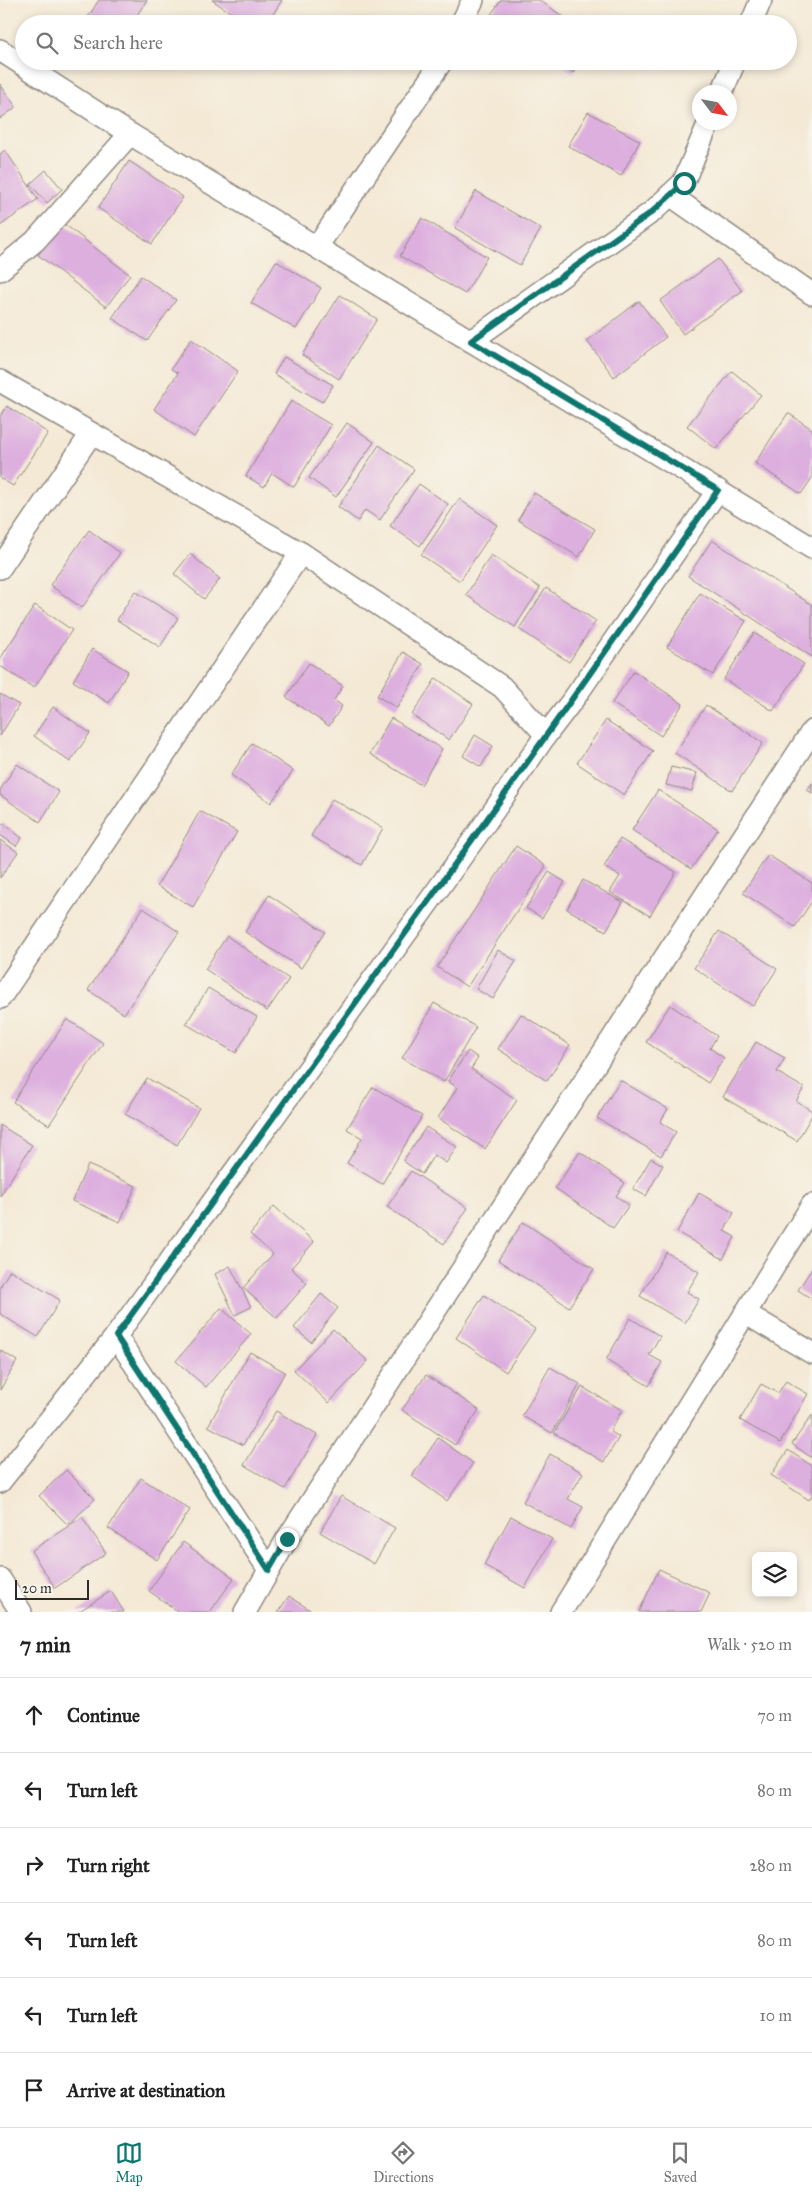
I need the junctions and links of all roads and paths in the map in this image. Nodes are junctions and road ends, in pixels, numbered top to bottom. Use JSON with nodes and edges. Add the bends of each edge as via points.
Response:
{"nodes":[{"id":1,"x":473,"y":0,"type":"edge"},
{"id":2,"x":761,"y":0,"type":"edge"},
{"id":3,"x":466,"y":15,"type":"edge"},
{"id":4,"x":755,"y":15,"type":"edge"},
{"id":5,"x":0,"y":50,"type":"edge"},
{"id":6,"x":15,"y":60,"type":"edge"},
{"id":7,"x":31,"y":70,"type":"edge"},
{"id":8,"x":436,"y":70,"type":"edge"},
{"id":9,"x":731,"y":70,"type":"edge"},
{"id":10,"x":725,"y":85,"type":"edge"},
{"id":11,"x":706,"y":130,"type":"edge"},
{"id":12,"x":130,"y":134,"type":"junction"},
{"id":13,"x":670,"y":195,"type":"junction"},
{"id":14,"x":317,"y":247,"type":"junction"},
{"id":15,"x":0,"y":270,"type":"edge"},
{"id":16,"x":812,"y":294,"type":"edge"},
{"id":17,"x":471,"y":341,"type":"junction"},
{"id":18,"x":0,"y":381,"type":"edge"},
{"id":19,"x":91,"y":434,"type":"junction"},
{"id":20,"x":718,"y":490,"type":"junction"},
{"id":21,"x":812,"y":548,"type":"edge"},
{"id":22,"x":301,"y":553,"type":"junction"},
{"id":23,"x":0,"y":568,"type":"edge"},
{"id":24,"x":812,"y":731,"type":"edge"},
{"id":25,"x":546,"y":735,"type":"junction"},
{"id":26,"x":0,"y":998,"type":"edge"},
{"id":27,"x":812,"y":1205,"type":"edge"},
{"id":28,"x":745,"y":1313,"type":"junction"},
{"id":29,"x":116,"y":1336,"type":"junction"},
{"id":30,"x":812,"y":1353,"type":"edge"},
{"id":31,"x":0,"y":1482,"type":"edge"},
{"id":32,"x":269,"y":1570,"type":"junction"},
{"id":33,"x":0,"y":1579,"type":"edge"},
{"id":34,"x":21,"y":1612,"type":"edge"},
{"id":35,"x":245,"y":1612,"type":"edge"},
{"id":36,"x":562,"y":1612,"type":"edge"}],
"edges":[{"from":1,"to":3,"type":"street"},
{"from":2,"to":4,"type":"street"},
{"from":5,"to":6,"type":"street"},
{"from":7,"to":12,"type":"street"},
{"from":8,"to":14,"type":"street"},
{"from":9,"to":10,"type":"street"},
{"from":11,"to":13,"type":"street","via":[[684,183]]},
{"from":12,"to":14,"type":"street"},
{"from":12,"to":15,"type":"street","via":[[35,241]]},
{"from":13,"to":16,"type":"street"},
{"from":13,"to":17,"type":"street","via":[[652,212]]},
{"from":14,"to":17,"type":"street"},
{"from":17,"to":20,"type":"street"},
{"from":18,"to":19,"type":"street"},
{"from":19,"to":22,"type":"street"},
{"from":19,"to":23,"type":"street"},
{"from":20,"to":21,"type":"street"},
{"from":20,"to":25,"type":"street"},
{"from":22,"to":25,"type":"street","via":[[502,688]]},
{"from":22,"to":26,"type":"street"},
{"from":24,"to":32,"type":"street"},
{"from":25,"to":29,"type":"street"},
{"from":27,"to":28,"type":"street"},
{"from":28,"to":30,"type":"street"},
{"from":28,"to":36,"type":"street"},
{"from":29,"to":31,"type":"street"},
{"from":29,"to":32,"type":"street"},
{"from":32,"to":35,"type":"street"},
{"from":33,"to":34,"type":"street"}]}
